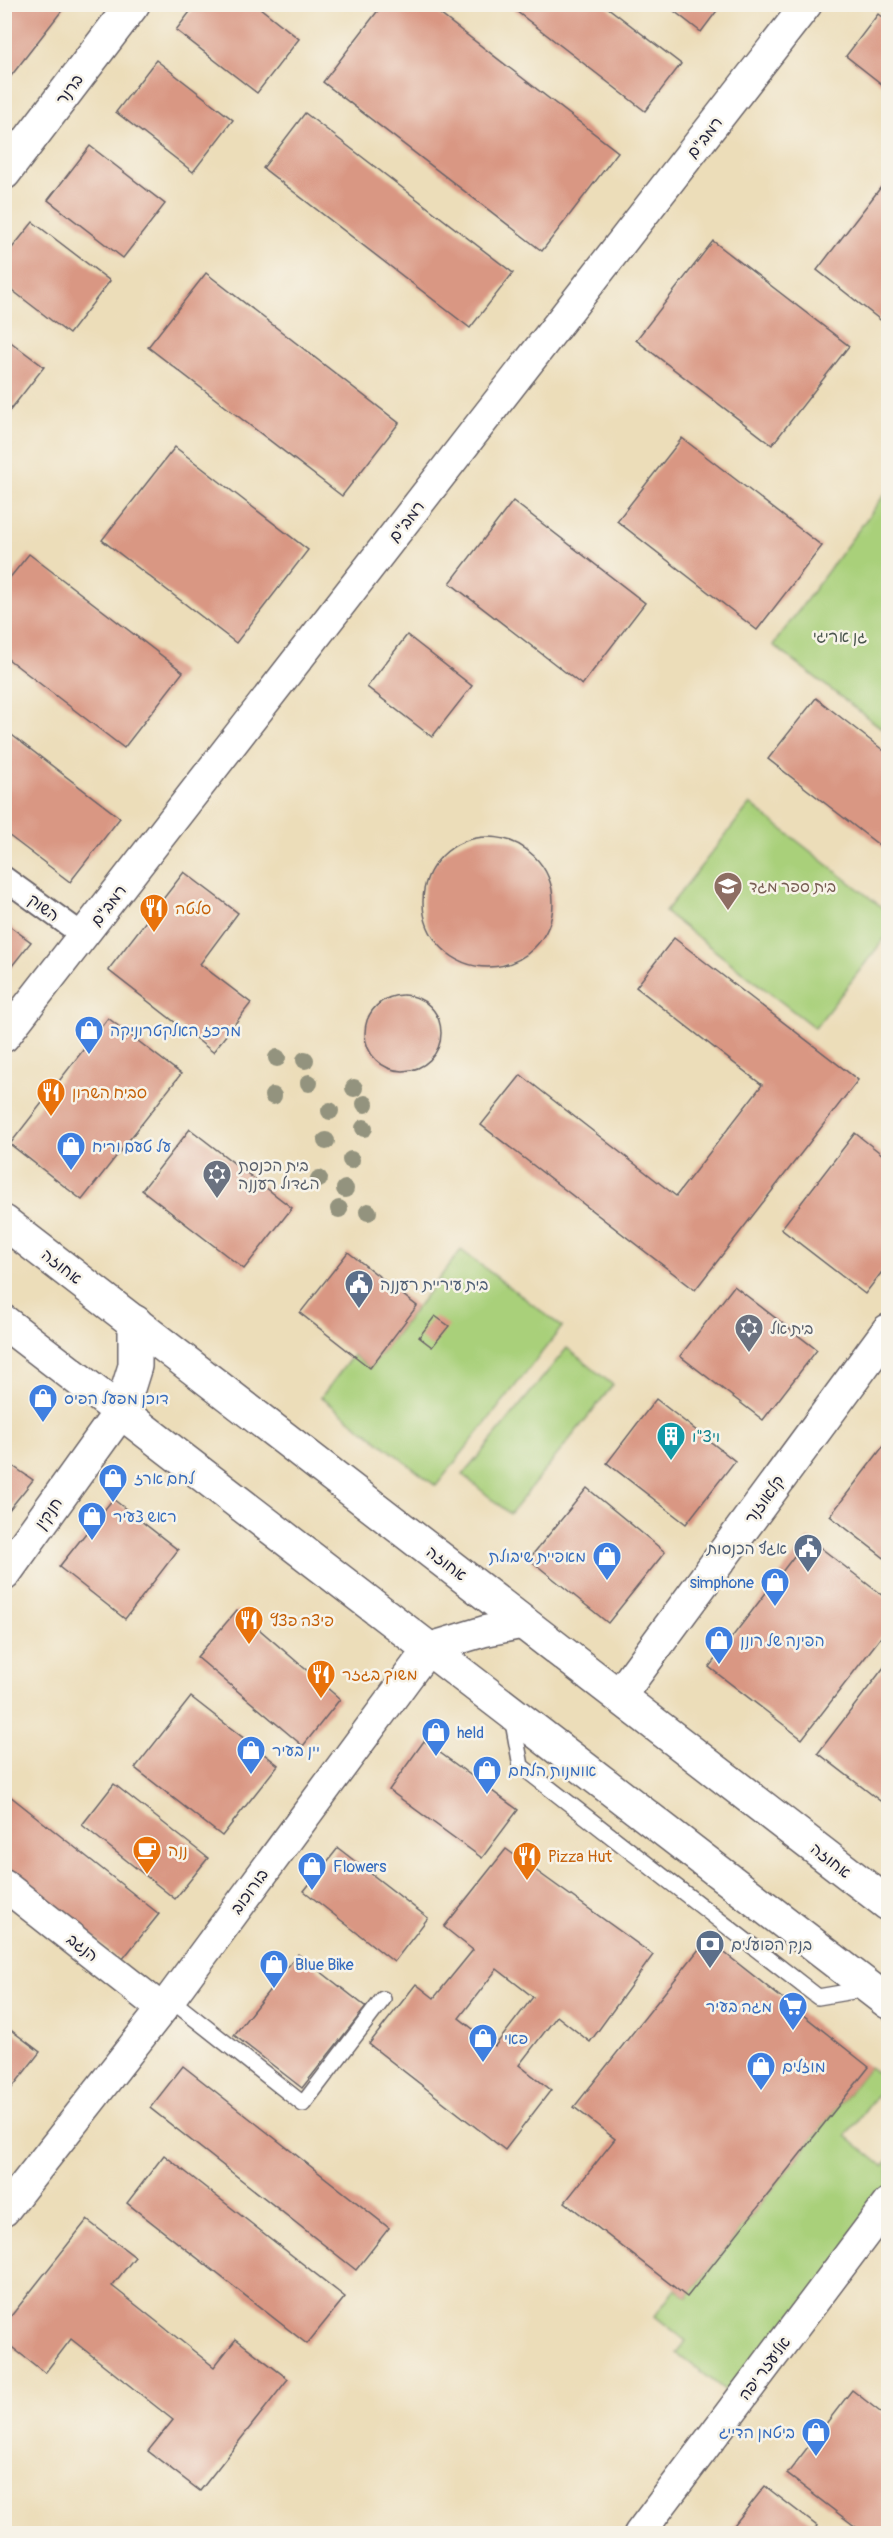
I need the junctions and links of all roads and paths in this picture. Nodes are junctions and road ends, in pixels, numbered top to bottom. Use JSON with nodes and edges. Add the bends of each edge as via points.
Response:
{"nodes":[{"id":1,"x":133,"y":4,"type":"edge"},
{"id":2,"x":807,"y":4,"type":"edge"},
{"id":3,"x":4,"y":173,"type":"edge"},
{"id":4,"x":4,"y":878,"type":"edge"},
{"id":5,"x":84,"y":936,"type":"junction"},
{"id":6,"x":4,"y":1037,"type":"edge"},
{"id":7,"x":4,"y":1222,"type":"edge"},
{"id":8,"x":4,"y":1322,"type":"edge"},
{"id":9,"x":135,"y":1322,"type":"junction"},
{"id":10,"x":888,"y":1331,"type":"edge"},
{"id":11,"x":121,"y":1411,"type":"junction"},
{"id":12,"x":157,"y":1439,"type":"junction"},
{"id":13,"x":92,"y":1452,"type":"junction"},
{"id":14,"x":4,"y":1574,"type":"edge"},
{"id":15,"x":525,"y":1623,"type":"junction"},
{"id":16,"x":429,"y":1648,"type":"junction"},
{"id":17,"x":619,"y":1696,"type":"junction"},
{"id":18,"x":4,"y":1886,"type":"edge"},
{"id":19,"x":888,"y":1904,"type":"edge"},
{"id":20,"x":880,"y":1995,"type":"edge"},
{"id":21,"x":383,"y":1999,"type":"dead end"},
{"id":22,"x":166,"y":2004,"type":"junction"},
{"id":23,"x":888,"y":2203,"type":"edge"},
{"id":24,"x":4,"y":2211,"type":"edge"},
{"id":25,"x":639,"y":2534,"type":"edge"}],
"edges":[{"from":1,"to":3,"type":"main road","name":"ברנר"},
{"from":2,"to":5,"type":"street","name":"רמב\"ם"},
{"from":4,"to":5,"type":"street","name":"השוק"},
{"from":5,"to":6,"type":"street","name":"רמב\"ם"},
{"from":7,"to":9,"type":"main road","name":"אחוזה"},
{"from":8,"to":11,"type":"main road"},
{"from":9,"to":11,"type":"main road","name":"חנקין","via":[[135,1366]]},
{"from":9,"to":15,"type":"main road","name":"אחוזה"},
{"from":10,"to":17,"type":"main road","name":"קלאוזנר"},
{"from":11,"to":12,"type":"main road"},
{"from":11,"to":13,"type":"main road","name":"חנקין"},
{"from":12,"to":13,"type":"main road","via":[[119,1440]]},
{"from":12,"to":16,"type":"main road"},
{"from":13,"to":14,"type":"main road","name":"חנקין"},
{"from":15,"to":16,"type":"street","via":[[485,1630]]},
{"from":15,"to":17,"type":"main road","name":"אחוזה"},
{"from":16,"to":20,"type":"main road"},
{"from":16,"to":22,"type":"street","name":"בורוכוב"},
{"from":17,"to":19,"type":"main road","name":"אחוזה"},
{"from":18,"to":22,"type":"street","name":"הנגב"},
{"from":21,"to":22,"type":"lane","via":[[303,2104]]},
{"from":22,"to":24,"type":"street","name":"בורוכוב"},
{"from":23,"to":25,"type":"street","name":"אליעזר יפה"}]}
